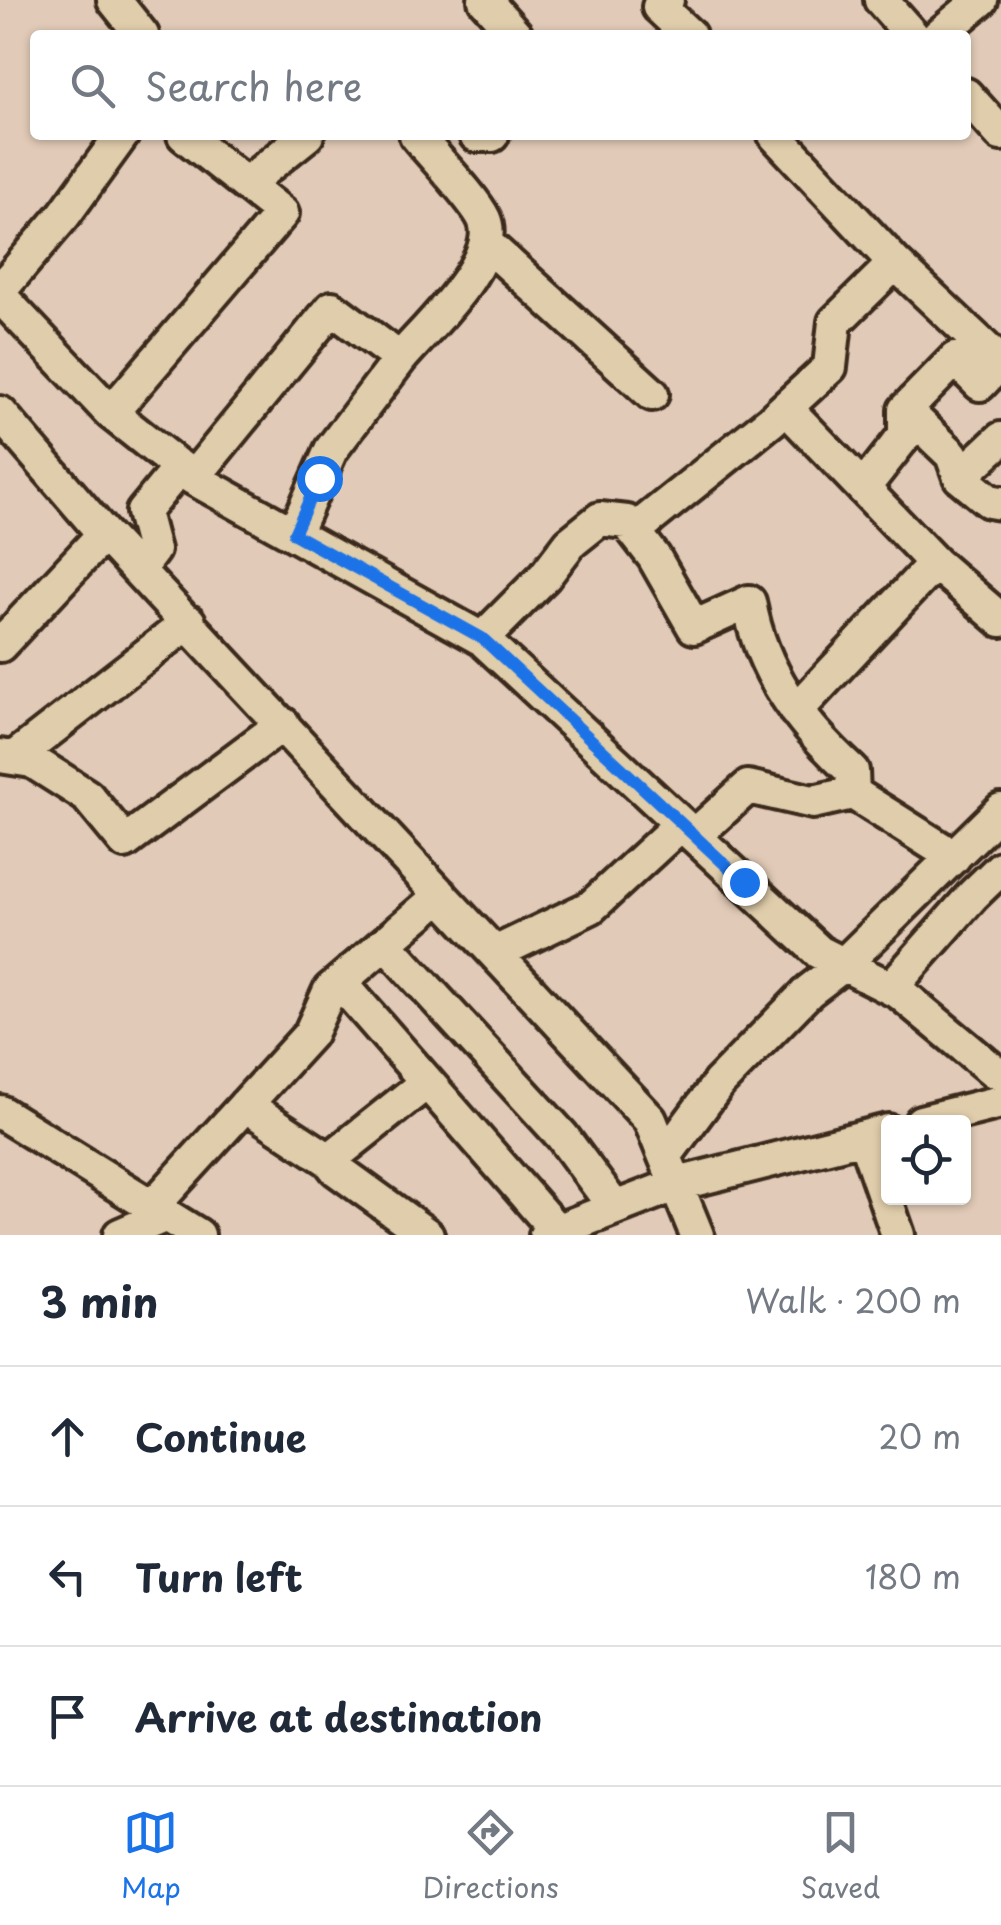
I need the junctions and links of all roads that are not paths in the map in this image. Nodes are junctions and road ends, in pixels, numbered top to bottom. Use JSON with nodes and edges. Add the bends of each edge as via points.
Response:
{"nodes":[{"id":1,"x":485,"y":0,"type":"edge"},
{"id":2,"x":667,"y":0,"type":"edge"},
{"id":3,"x":882,"y":0,"type":"edge"},
{"id":4,"x":981,"y":0,"type":"edge"},
{"id":5,"x":116,"y":1,"type":"edge"},
{"id":6,"x":138,"y":30,"type":"edge"},
{"id":7,"x":512,"y":30,"type":"edge"},
{"id":8,"x":683,"y":30,"type":"edge"},
{"id":9,"x":908,"y":30,"type":"edge"},
{"id":10,"x":945,"y":30,"type":"edge"},
{"id":11,"x":971,"y":101,"type":"edge"},
{"id":12,"x":1001,"y":134,"type":"edge"},
{"id":13,"x":118,"y":140,"type":"edge"},
{"id":14,"x":190,"y":140,"type":"edge"},
{"id":15,"x":302,"y":140,"type":"edge"},
{"id":16,"x":420,"y":140,"type":"edge"},
{"id":17,"x":781,"y":140,"type":"edge"},
{"id":18,"x":246,"y":184,"type":"junction"},
{"id":19,"x":487,"y":244,"type":"junction"},
{"id":20,"x":895,"y":263,"type":"junction"},
{"id":21,"x":0,"y":293,"type":"edge"},
{"id":22,"x":400,"y":359,"type":"junction"},
{"id":23,"x":1001,"y":363,"type":"edge"},
{"id":24,"x":652,"y":394,"type":"dead end"},
{"id":25,"x":786,"y":408,"type":"junction"},
{"id":26,"x":905,"y":410,"type":"junction"},
{"id":27,"x":0,"y":413,"type":"edge"},
{"id":28,"x":111,"y":413,"type":"junction"},
{"id":29,"x":1001,"y":439,"type":"edge"},
{"id":30,"x":186,"y":472,"type":"junction"},
{"id":31,"x":960,"y":477,"type":"junction"},
{"id":32,"x":864,"y":487,"type":"junction"},
{"id":33,"x":1001,"y":503,"type":"edge"},
{"id":34,"x":634,"y":531,"type":"junction"},
{"id":35,"x":104,"y":534,"type":"junction"},
{"id":36,"x":294,"y":534,"type":"junction"},
{"id":37,"x":935,"y":564,"type":"junction"},
{"id":38,"x":138,"y":570,"type":"junction"},
{"id":39,"x":1001,"y":620,"type":"edge"},
{"id":40,"x":188,"y":622,"type":"junction"},
{"id":41,"x":482,"y":638,"type":"junction"},
{"id":42,"x":0,"y":646,"type":"edge"},
{"id":43,"x":796,"y":711,"type":"junction"},
{"id":44,"x":283,"y":724,"type":"junction"},
{"id":45,"x":7,"y":757,"type":"edge"},
{"id":46,"x":854,"y":792,"type":"junction"},
{"id":47,"x":1001,"y":810,"type":"edge"},
{"id":48,"x":687,"y":830,"type":"junction"},
{"id":49,"x":954,"y":857,"type":"junction"},
{"id":50,"x":1001,"y":868,"type":"edge"},
{"id":51,"x":441,"y":895,"type":"junction"},
{"id":52,"x":385,"y":942,"type":"junction"},
{"id":53,"x":495,"y":953,"type":"junction"},
{"id":54,"x":844,"y":965,"type":"junction"},
{"id":55,"x":340,"y":982,"type":"junction"},
{"id":56,"x":890,"y":988,"type":"junction"},
{"id":57,"x":1001,"y":1073,"type":"edge"},
{"id":58,"x":427,"y":1082,"type":"junction"},
{"id":59,"x":1001,"y":1102,"type":"edge"},
{"id":60,"x":244,"y":1105,"type":"junction"},
{"id":61,"x":0,"y":1112,"type":"edge"},
{"id":62,"x":950,"y":1115,"type":"edge"},
{"id":63,"x":876,"y":1134,"type":"edge"},
{"id":64,"x":329,"y":1160,"type":"junction"},
{"id":65,"x":671,"y":1170,"type":"junction"},
{"id":66,"x":615,"y":1208,"type":"junction"},
{"id":67,"x":159,"y":1211,"type":"junction"},
{"id":68,"x":551,"y":1233,"type":"edge"},
{"id":69,"x":120,"y":1235,"type":"edge"},
{"id":70,"x":198,"y":1235,"type":"edge"},
{"id":71,"x":427,"y":1235,"type":"edge"},
{"id":72,"x":697,"y":1235,"type":"edge"},
{"id":73,"x":898,"y":1235,"type":"edge"}],
"edges":[{"from":1,"to":7,"type":"street"},
{"from":2,"to":8,"type":"street","via":[[659,8]]},
{"from":3,"to":9,"type":"street"},
{"from":4,"to":10,"type":"street"},
{"from":5,"to":6,"type":"street"},
{"from":11,"to":12,"type":"street"},
{"from":13,"to":21,"type":"street"},
{"from":14,"to":18,"type":"street"},
{"from":15,"to":18,"type":"street"},
{"from":16,"to":19,"type":"street","via":[[484,219]]},
{"from":17,"to":20,"type":"street"},
{"from":18,"to":28,"type":"street","via":[[282,212]]},
{"from":19,"to":22,"type":"street","via":[[478,266]]},
{"from":19,"to":24,"type":"street"},
{"from":20,"to":23,"type":"street"},
{"from":20,"to":25,"type":"street","via":[[836,322],[830,368]]},
{"from":21,"to":28,"type":"street"},
{"from":22,"to":30,"type":"street","via":[[332,308]]},
{"from":22,"to":36,"type":"street","via":[[331,450]]},
{"from":23,"to":26,"type":"street","via":[[980,384],[956,359]]},
{"from":25,"to":32,"type":"street"},
{"from":25,"to":34,"type":"street"},
{"from":26,"to":31,"type":"street","via":[[952,456]]},
{"from":26,"to":32,"type":"street","via":[[905,436]]},
{"from":27,"to":35,"type":"street"},
{"from":28,"to":30,"type":"street"},
{"from":29,"to":31,"type":"street"},
{"from":30,"to":36,"type":"street"},
{"from":30,"to":38,"type":"street","via":[[143,512],[153,550]]},
{"from":31,"to":33,"type":"street","via":[[988,502]]},
{"from":32,"to":37,"type":"street"},
{"from":34,"to":41,"type":"street","via":[[626,522],[600,519]]},
{"from":34,"to":43,"type":"street","via":[[694,627],[749,602],[756,638]]},
{"from":35,"to":38,"type":"street"},
{"from":35,"to":42,"type":"street"},
{"from":36,"to":41,"type":"street"},
{"from":37,"to":39,"type":"street"},
{"from":37,"to":43,"type":"street"},
{"from":38,"to":40,"type":"street"},
{"from":40,"to":44,"type":"street"},
{"from":40,"to":45,"type":"street"},
{"from":41,"to":48,"type":"street"},
{"from":43,"to":46,"type":"street","via":[[852,771]]},
{"from":44,"to":45,"type":"street","via":[[125,842],[87,796],[32,760]]},
{"from":44,"to":51,"type":"street"},
{"from":46,"to":48,"type":"street","via":[[813,802],[748,787]]},
{"from":46,"to":49,"type":"street"},
{"from":47,"to":49,"type":"street"},
{"from":48,"to":53,"type":"street","via":[[591,907]]},
{"from":48,"to":54,"type":"street","via":[[819,952]]},
{"from":49,"to":54,"type":"street"},
{"from":50,"to":56,"type":"street"},
{"from":51,"to":52,"type":"street"},
{"from":51,"to":53,"type":"street"},
{"from":52,"to":55,"type":"street"},
{"from":52,"to":66,"type":"street","via":[[562,1136]]},
{"from":53,"to":65,"type":"street","via":[[650,1120]]},
{"from":54,"to":56,"type":"street"},
{"from":54,"to":65,"type":"street","via":[[718,1083]]},
{"from":55,"to":58,"type":"street"},
{"from":55,"to":60,"type":"street","via":[[310,1034]]},
{"from":56,"to":57,"type":"street"},
{"from":58,"to":64,"type":"street"},
{"from":58,"to":68,"type":"street"},
{"from":59,"to":62,"type":"street"},
{"from":60,"to":64,"type":"street"},
{"from":60,"to":67,"type":"street"},
{"from":61,"to":67,"type":"street"},
{"from":63,"to":65,"type":"street"},
{"from":63,"to":73,"type":"street"},
{"from":64,"to":71,"type":"street"},
{"from":65,"to":66,"type":"street"},
{"from":65,"to":72,"type":"street"},
{"from":66,"to":68,"type":"street"},
{"from":67,"to":69,"type":"street"},
{"from":67,"to":70,"type":"street"}]}
